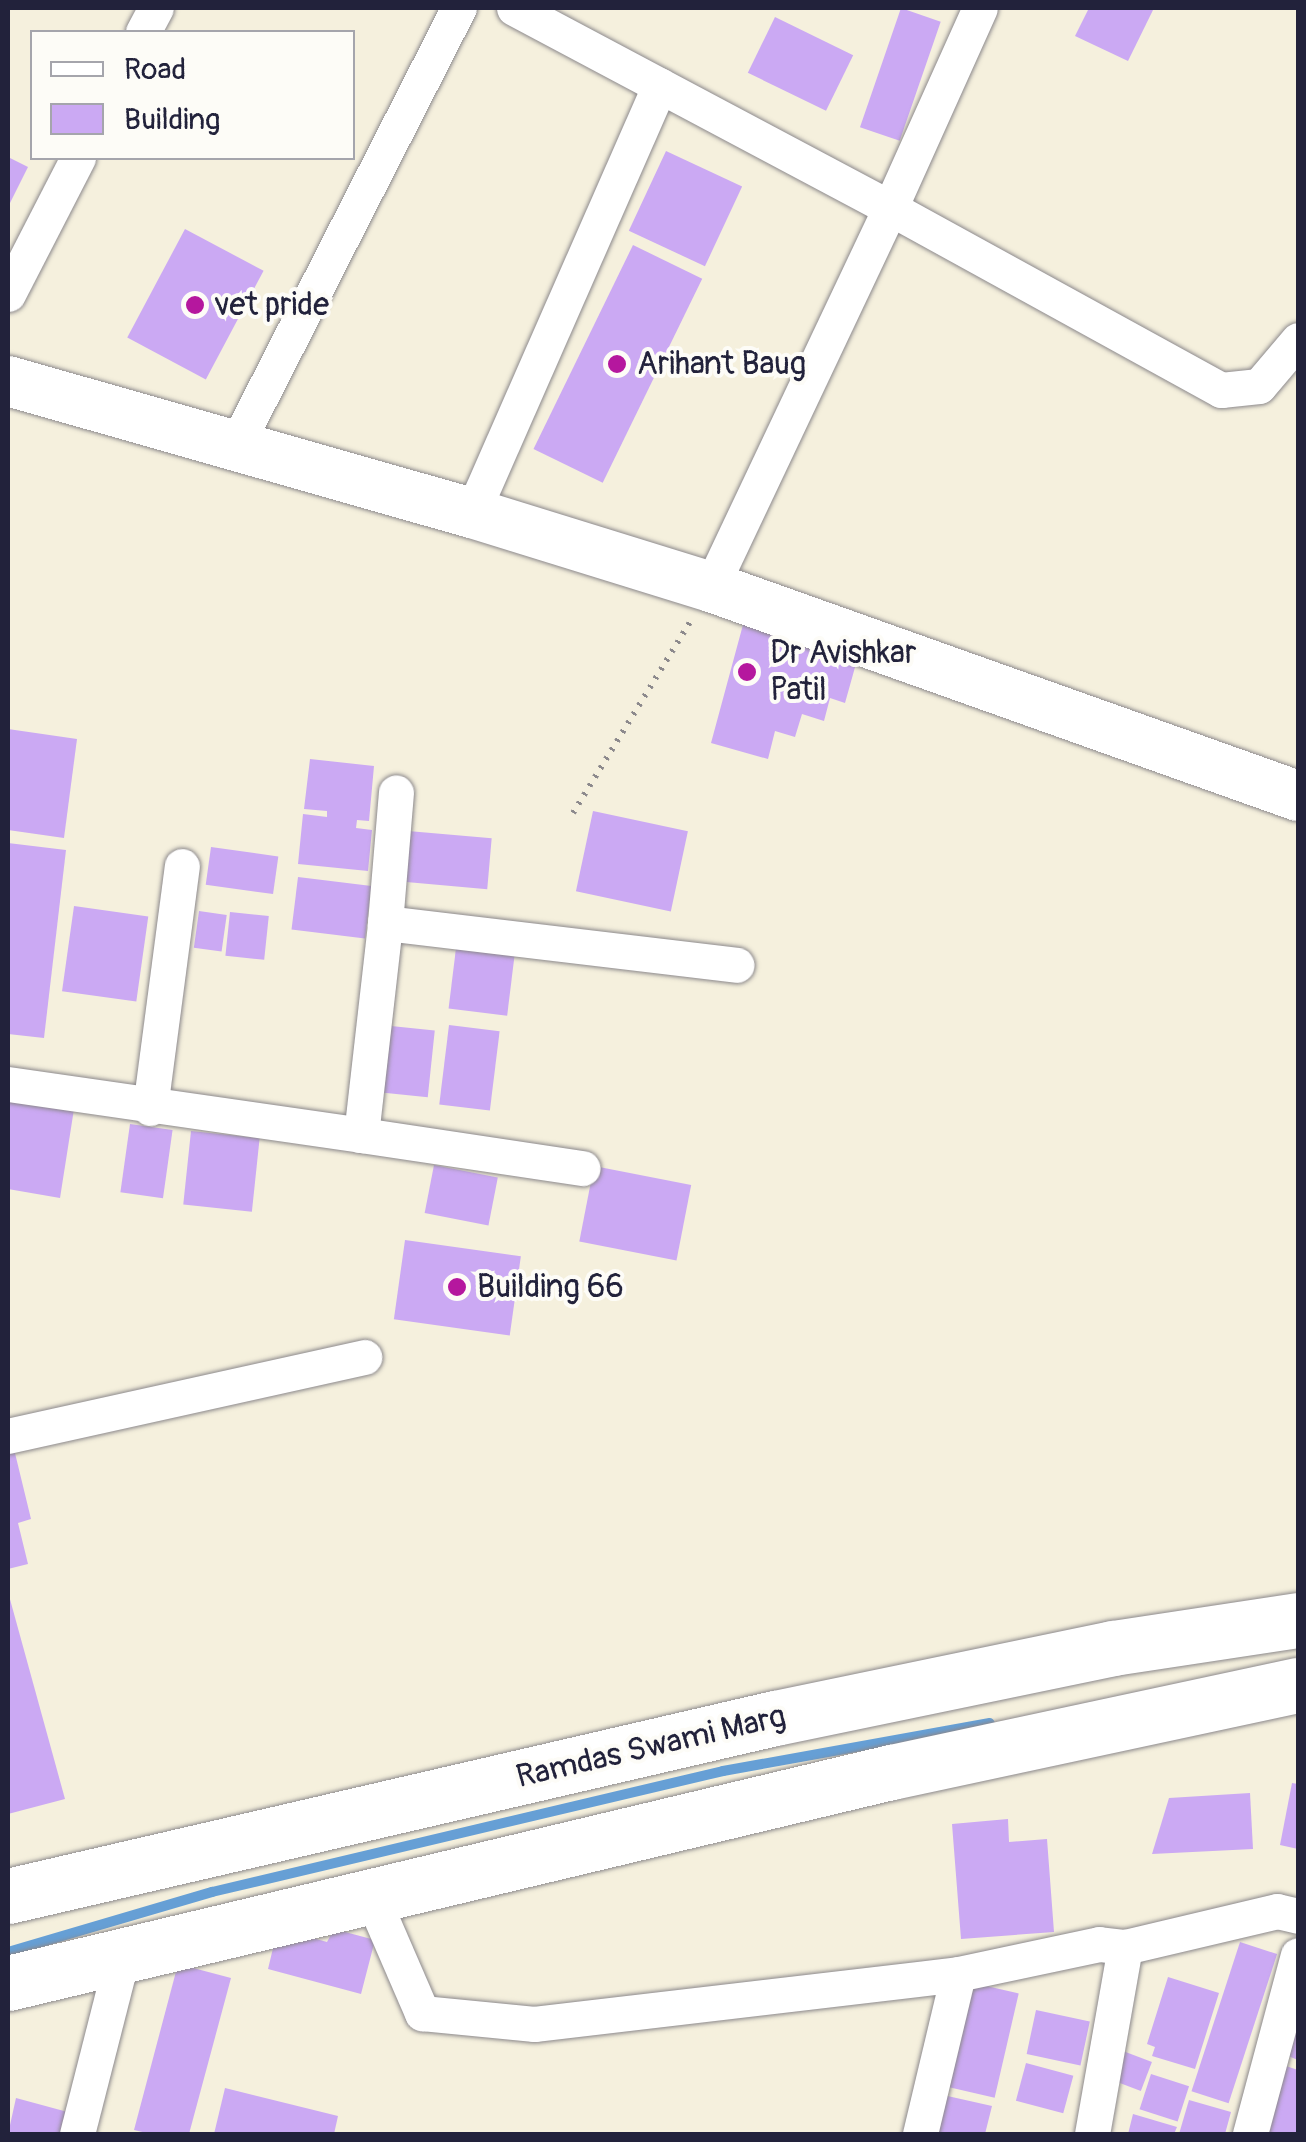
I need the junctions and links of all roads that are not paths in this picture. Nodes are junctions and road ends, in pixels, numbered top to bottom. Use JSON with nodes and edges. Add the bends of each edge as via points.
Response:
{"nodes":[{"id":1,"x":156,"y":8,"type":"edge"},
{"id":2,"x":458,"y":8,"type":"edge"},
{"id":3,"x":514,"y":8,"type":"edge"},
{"id":4,"x":980,"y":8,"type":"edge"},
{"id":5,"x":144,"y":30,"type":"edge"},
{"id":6,"x":660,"y":85,"type":"junction"},
{"id":7,"x":77,"y":160,"type":"edge"},
{"id":8,"x":890,"y":208,"type":"junction"},
{"id":9,"x":8,"y":294,"type":"edge"},
{"id":10,"x":1298,"y":340,"type":"edge"},
{"id":11,"x":8,"y":382,"type":"edge"},
{"id":12,"x":236,"y":446,"type":"junction"},
{"id":13,"x":472,"y":513,"type":"junction"},
{"id":14,"x":711,"y":587,"type":"junction"},
{"id":15,"x":396,"y":792,"type":"dead end"},
{"id":16,"x":1298,"y":796,"type":"edge"},
{"id":17,"x":182,"y":866,"type":"dead end"},
{"id":18,"x":385,"y":924,"type":"junction"},
{"id":19,"x":736,"y":964,"type":"dead end"},
{"id":20,"x":8,"y":1084,"type":"edge"},
{"id":21,"x":150,"y":1108,"type":"junction"},
{"id":22,"x":361,"y":1135,"type":"junction"},
{"id":23,"x":583,"y":1168,"type":"dead end"},
{"id":24,"x":364,"y":1357,"type":"dead end"},
{"id":25,"x":8,"y":1436,"type":"edge"},
{"id":26,"x":1298,"y":1620,"type":"edge"},
{"id":27,"x":1298,"y":1684,"type":"edge"},
{"id":28,"x":371,"y":1895,"type":"junction"},
{"id":29,"x":8,"y":1896,"type":"edge"},
{"id":30,"x":1298,"y":1916,"type":"edge"},
{"id":31,"x":1125,"y":1947,"type":"junction"},
{"id":32,"x":124,"y":1954,"type":"junction"},
{"id":33,"x":1298,"y":1955,"type":"edge"},
{"id":34,"x":958,"y":1974,"type":"junction"},
{"id":35,"x":8,"y":1983,"type":"edge"},
{"id":36,"x":77,"y":2134,"type":"edge"},
{"id":37,"x":920,"y":2134,"type":"edge"},
{"id":38,"x":1092,"y":2134,"type":"edge"},
{"id":39,"x":1250,"y":2134,"type":"edge"}],
"edges":[{"from":1,"to":5,"type":"street"},
{"from":2,"to":12,"type":"street"},
{"from":3,"to":6,"type":"street"},
{"from":4,"to":8,"type":"street"},
{"from":6,"to":8,"type":"street"},
{"from":6,"to":13,"type":"street"},
{"from":7,"to":9,"type":"street"},
{"from":8,"to":10,"type":"street","via":[[1221,390],[1258,386]]},
{"from":8,"to":14,"type":"street"},
{"from":11,"to":12,"type":"street"},
{"from":12,"to":13,"type":"street"},
{"from":13,"to":14,"type":"street"},
{"from":14,"to":16,"type":"street"},
{"from":15,"to":18,"type":"street"},
{"from":17,"to":21,"type":"street"},
{"from":18,"to":19,"type":"street"},
{"from":18,"to":22,"type":"street"},
{"from":20,"to":21,"type":"street"},
{"from":21,"to":22,"type":"street"},
{"from":22,"to":23,"type":"street"},
{"from":24,"to":25,"type":"street"},
{"from":26,"to":29,"type":"main road","name":"Ramdas Swami Marg","via":[[1114,1648],[775,1718]]},
{"from":27,"to":28,"type":"main road"},
{"from":28,"to":32,"type":"main road"},
{"from":28,"to":34,"type":"street","via":[[422,2013],[534,2024]]},
{"from":30,"to":31,"type":"street","via":[[1278,1911]]},
{"from":31,"to":34,"type":"street","via":[[1099,1944]]},
{"from":31,"to":38,"type":"street"},
{"from":32,"to":35,"type":"main road"},
{"from":32,"to":36,"type":"street"},
{"from":33,"to":39,"type":"street"},
{"from":34,"to":37,"type":"street"}]}
